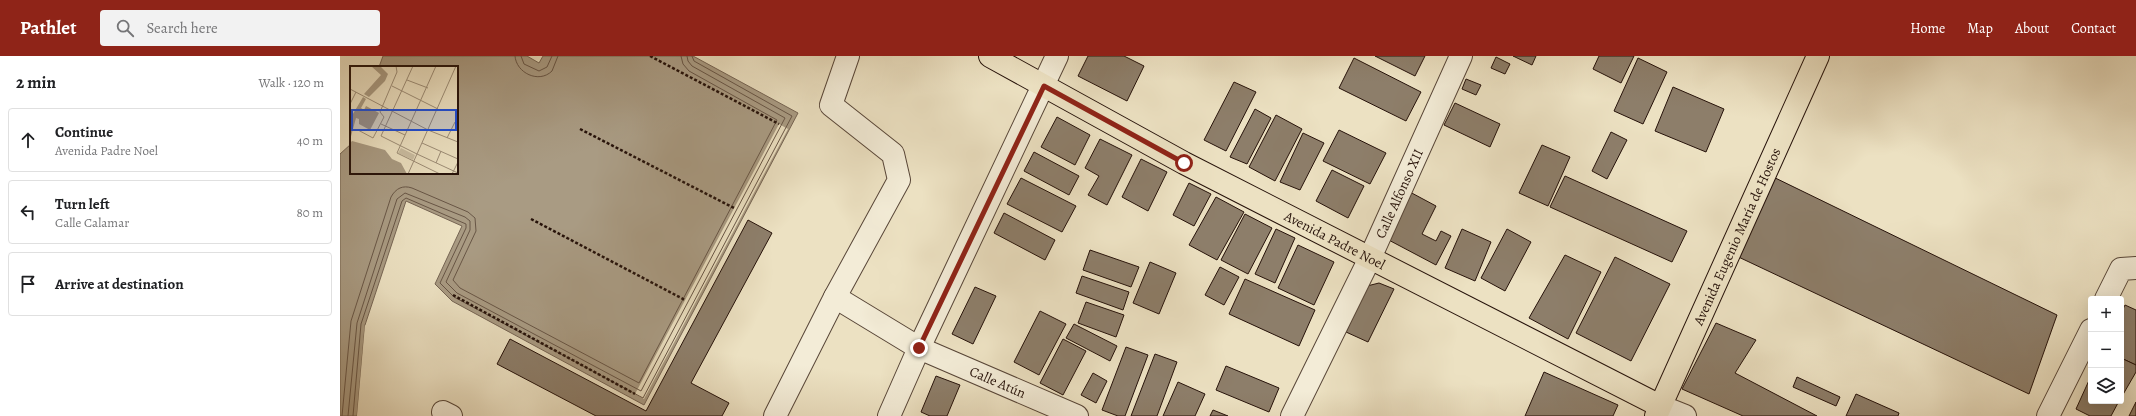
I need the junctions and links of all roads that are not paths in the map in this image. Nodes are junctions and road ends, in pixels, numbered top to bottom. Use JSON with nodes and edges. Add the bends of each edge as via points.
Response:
{"nodes":[{"id":1,"x":848,"y":56,"type":"edge"},
{"id":2,"x":990,"y":56,"type":"edge"},
{"id":3,"x":1058,"y":56,"type":"edge"},
{"id":4,"x":1461,"y":56,"type":"edge"},
{"id":5,"x":1818,"y":56,"type":"edge"},
{"id":6,"x":1044,"y":86,"type":"junction"},
{"id":7,"x":1370,"y":258,"type":"junction"},
{"id":8,"x":2136,"y":268,"type":"edge"},
{"id":9,"x":2108,"y":296,"type":"edge"},
{"id":10,"x":834,"y":297,"type":"junction"},
{"id":11,"x":2090,"y":332,"type":"edge"},
{"id":12,"x":919,"y":348,"type":"junction"},
{"id":13,"x":1658,"y":411,"type":"edge"},
{"id":14,"x":775,"y":416,"type":"edge"},
{"id":15,"x":889,"y":416,"type":"edge"},
{"id":16,"x":1077,"y":416,"type":"edge"},
{"id":17,"x":1292,"y":416,"type":"edge"},
{"id":18,"x":1684,"y":416,"type":"edge"},
{"id":19,"x":2048,"y":416,"type":"edge"}],
"edges":[{"from":1,"to":10,"type":"street","via":[[830,105],[893,154],[899,180]]},
{"from":2,"to":6,"type":"main road","name":"Avenida Padre Noel"},
{"from":3,"to":6,"type":"street"},
{"from":4,"to":7,"type":"street","name":"Calle Alfonso XII"},
{"from":5,"to":13,"type":"main road","name":"Avenida Eugenio María de Hostos"},
{"from":6,"to":7,"type":"main road","name":"Avenida Padre Noel","via":[[1184,163]]},
{"from":6,"to":12,"type":"street"},
{"from":7,"to":13,"type":"main road","name":"Avenida Padre Noel"},
{"from":7,"to":17,"type":"street","name":"Calle Alfonso XII"},
{"from":8,"to":9,"type":"street","via":[[2121,270]]},
{"from":10,"to":12,"type":"street","name":"Calle Atún"},
{"from":10,"to":14,"type":"street"},
{"from":11,"to":19,"type":"street"},
{"from":12,"to":15,"type":"street"},
{"from":12,"to":16,"type":"street","name":"Calle Atún"},
{"from":13,"to":18,"type":"street","name":"Avenida Padre Noel"}]}
